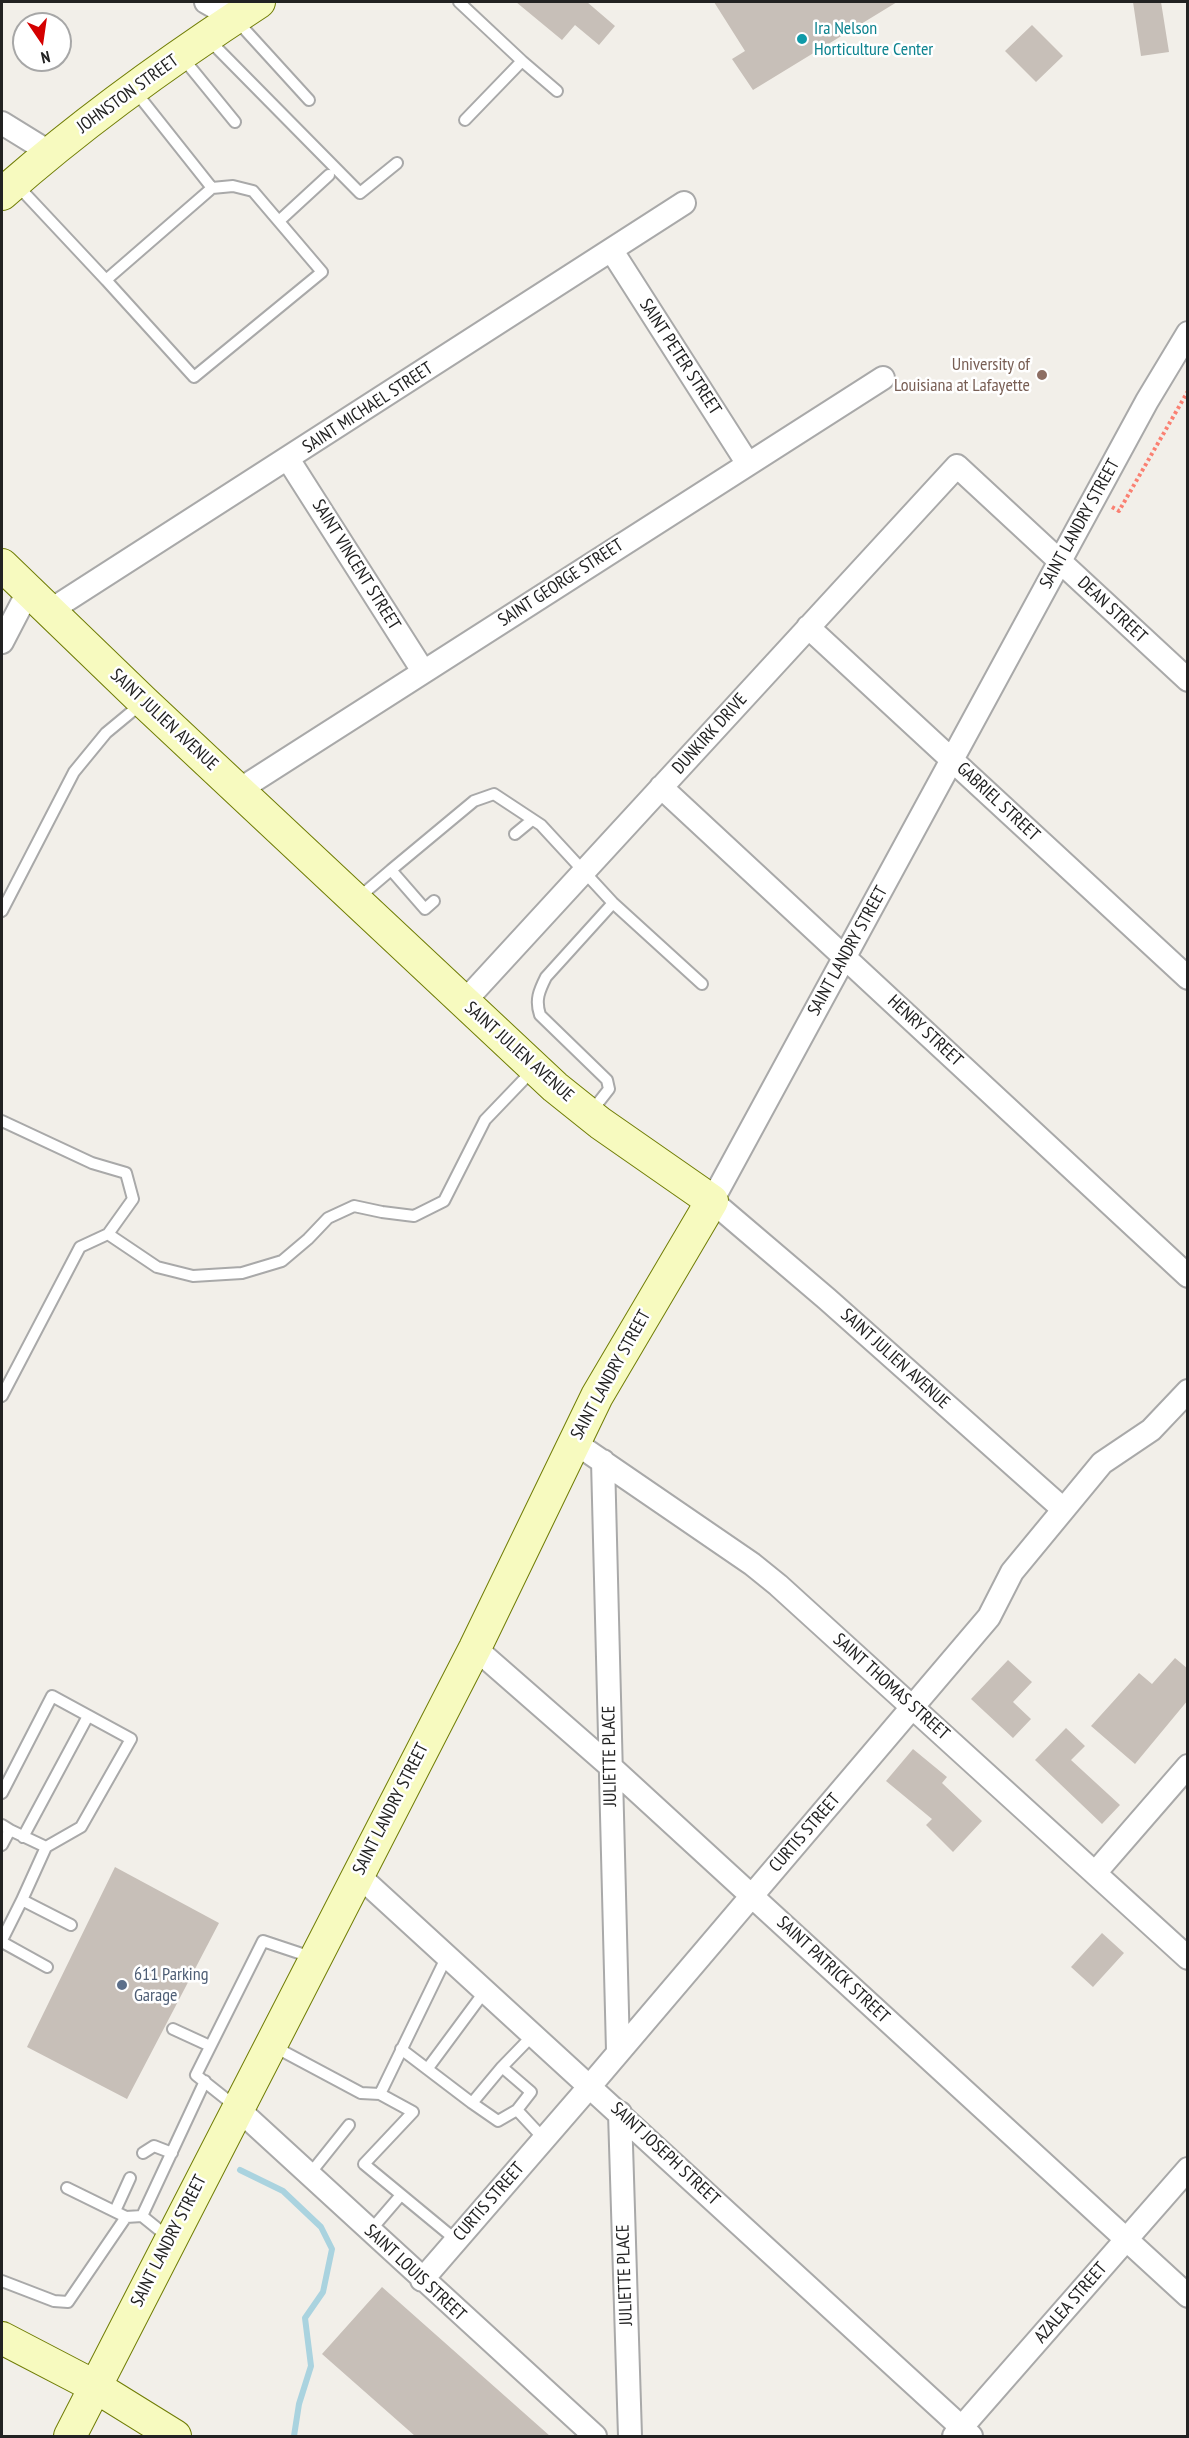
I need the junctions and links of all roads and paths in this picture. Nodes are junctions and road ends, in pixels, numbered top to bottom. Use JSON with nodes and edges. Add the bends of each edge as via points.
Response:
{"nodes":[{"id":1,"x":206,"y":2,"type":"edge"},
{"id":2,"x":459,"y":2,"type":"edge"},
{"id":3,"x":247,"y":10,"type":"edge"},
{"id":4,"x":207,"y":37,"type":"junction"},
{"id":5,"x":180,"y":55,"type":"junction"},
{"id":6,"x":522,"y":61,"type":"junction"},
{"id":7,"x":133,"y":89,"type":"junction"},
{"id":8,"x":557,"y":91,"type":"dead end"},
{"id":9,"x":309,"y":100,"type":"dead end"},
{"id":10,"x":465,"y":120,"type":"dead end"},
{"id":11,"x":235,"y":122,"type":"dead end"},
{"id":12,"x":2,"y":123,"type":"edge"},
{"id":13,"x":49,"y":152,"type":"junction"},
{"id":14,"x":397,"y":163,"type":"dead end"},
{"id":15,"x":328,"y":175,"type":"dead end"},
{"id":16,"x":8,"y":188,"type":"edge"},
{"id":17,"x":212,"y":188,"type":"junction"},
{"id":18,"x":684,"y":203,"type":"dead end"},
{"id":19,"x":279,"y":221,"type":"junction"},
{"id":20,"x":612,"y":251,"type":"junction"},
{"id":21,"x":106,"y":280,"type":"junction"},
{"id":22,"x":1188,"y":333,"type":"edge"},
{"id":23,"x":883,"y":378,"type":"dead end"},
{"id":24,"x":1188,"y":391,"type":"edge"},
{"id":25,"x":288,"y":459,"type":"junction"},
{"id":26,"x":748,"y":464,"type":"junction"},
{"id":27,"x":957,"y":466,"type":"joint"},
{"id":28,"x":1096,"y":498,"type":"junction"},
{"id":29,"x":1060,"y":562,"type":"junction"},
{"id":30,"x":2,"y":565,"type":"edge"},
{"id":31,"x":40,"y":600,"type":"junction"},
{"id":32,"x":808,"y":627,"type":"junction"},
{"id":33,"x":2,"y":642,"type":"edge"},
{"id":34,"x":423,"y":671,"type":"junction"},
{"id":35,"x":1188,"y":680,"type":"edge"},
{"id":36,"x":144,"y":702,"type":"junction"},
{"id":37,"x":952,"y":760,"type":"junction"},
{"id":38,"x":661,"y":787,"type":"junction"},
{"id":39,"x":239,"y":790,"type":"junction"},
{"id":40,"x":532,"y":820,"type":"junction"},
{"id":41,"x":515,"y":834,"type":"dead end"},
{"id":42,"x":391,"y":870,"type":"junction"},
{"id":43,"x":583,"y":872,"type":"junction"},
{"id":44,"x":356,"y":900,"type":"junction"},
{"id":45,"x":434,"y":901,"type":"dead end"},
{"id":46,"x":613,"y":903,"type":"junction"},
{"id":47,"x":2,"y":911,"type":"edge"},
{"id":48,"x":845,"y":956,"type":"junction"},
{"id":49,"x":1188,"y":978,"type":"edge"},
{"id":50,"x":702,"y":984,"type":"dead end"},
{"id":51,"x":463,"y":1003,"type":"junction"},
{"id":52,"x":535,"y":1069,"type":"junction"},
{"id":53,"x":590,"y":1114,"type":"junction"},
{"id":54,"x":2,"y":1121,"type":"edge"},
{"id":55,"x":712,"y":1201,"type":"junction"},
{"id":56,"x":108,"y":1234,"type":"junction"},
{"id":57,"x":1188,"y":1276,"type":"edge"},
{"id":58,"x":1188,"y":1391,"type":"edge"},
{"id":59,"x":2,"y":1396,"type":"edge"},
{"id":60,"x":574,"y":1442,"type":"junction"},
{"id":61,"x":603,"y":1461,"type":"junction"},
{"id":62,"x":1063,"y":1509,"type":"junction"},
{"id":63,"x":474,"y":1648,"type":"junction"},
{"id":64,"x":914,"y":1707,"type":"junction"},
{"id":65,"x":88,"y":1716,"type":"junction"},
{"id":66,"x":1188,"y":1766,"type":"edge"},
{"id":67,"x":611,"y":1767,"type":"junction"},
{"id":68,"x":2,"y":1793,"type":"edge"},
{"id":69,"x":6,"y":1828,"type":"edge"},
{"id":70,"x":23,"y":1836,"type":"junction"},
{"id":71,"x":2,"y":1845,"type":"edge"},
{"id":72,"x":46,"y":1847,"type":"junction"},
{"id":73,"x":1095,"y":1873,"type":"junction"},
{"id":74,"x":357,"y":1874,"type":"junction"},
{"id":75,"x":751,"y":1896,"type":"junction"},
{"id":76,"x":22,"y":1900,"type":"junction"},
{"id":77,"x":71,"y":1925,"type":"dead end"},
{"id":78,"x":2,"y":1941,"type":"edge"},
{"id":79,"x":447,"y":1956,"type":"junction"},
{"id":80,"x":314,"y":1958,"type":"junction"},
{"id":81,"x":1188,"y":1958,"type":"edge"},
{"id":82,"x":47,"y":1967,"type":"dead end"},
{"id":83,"x":486,"y":1991,"type":"junction"},
{"id":84,"x":173,"y":2029,"type":"dead end"},
{"id":85,"x":534,"y":2034,"type":"junction"},
{"id":86,"x":270,"y":2044,"type":"junction"},
{"id":87,"x":210,"y":2046,"type":"junction"},
{"id":88,"x":401,"y":2049,"type":"junction"},
{"id":89,"x":618,"y":2051,"type":"junction"},
{"id":90,"x":502,"y":2067,"type":"junction"},
{"id":91,"x":428,"y":2068,"type":"junction"},
{"id":92,"x":205,"y":2081,"type":"junction"},
{"id":93,"x":590,"y":2086,"type":"junction"},
{"id":94,"x":380,"y":2094,"type":"junction"},
{"id":95,"x":472,"y":2103,"type":"junction"},
{"id":96,"x":237,"y":2108,"type":"junction"},
{"id":97,"x":517,"y":2110,"type":"junction"},
{"id":98,"x":620,"y":2113,"type":"junction"},
{"id":99,"x":349,"y":2125,"type":"dead end"},
{"id":100,"x":544,"y":2139,"type":"junction"},
{"id":101,"x":172,"y":2152,"type":"junction"},
{"id":102,"x":143,"y":2153,"type":"dead end"},
{"id":103,"x":1188,"y":2169,"type":"edge"},
{"id":104,"x":309,"y":2175,"type":"junction"},
{"id":105,"x":130,"y":2178,"type":"dead end"},
{"id":106,"x":68,"y":2188,"type":"dead end"},
{"id":107,"x":401,"y":2195,"type":"junction"},
{"id":108,"x":115,"y":2211,"type":"junction"},
{"id":109,"x":142,"y":2216,"type":"junction"},
{"id":110,"x":126,"y":2217,"type":"junction"},
{"id":111,"x":370,"y":2231,"type":"junction"},
{"id":112,"x":170,"y":2239,"type":"junction"},
{"id":113,"x":456,"y":2240,"type":"junction"},
{"id":114,"x":1125,"y":2240,"type":"junction"},
{"id":115,"x":422,"y":2280,"type":"junction"},
{"id":116,"x":2,"y":2281,"type":"edge"},
{"id":117,"x":1188,"y":2296,"type":"edge"},
{"id":118,"x":2,"y":2338,"type":"edge"},
{"id":119,"x":96,"y":2387,"type":"junction"},
{"id":120,"x":962,"y":2434,"type":"edge"},
{"id":121,"x":70,"y":2436,"type":"edge"},
{"id":122,"x":175,"y":2436,"type":"edge"},
{"id":123,"x":595,"y":2436,"type":"edge"},
{"id":124,"x":630,"y":2436,"type":"edge"}],
"edges":[{"from":1,"to":3,"type":"street"},
{"from":2,"to":6,"type":"lane"},
{"from":3,"to":4,"type":"street","name":"JOHNSTON STREET"},
{"from":3,"to":9,"type":"lane"},
{"from":4,"to":5,"type":"street","name":"JOHNSTON STREET"},
{"from":4,"to":14,"type":"lane","via":[[360,193]]},
{"from":5,"to":7,"type":"street","name":"JOHNSTON STREET"},
{"from":5,"to":11,"type":"lane"},
{"from":6,"to":8,"type":"lane"},
{"from":6,"to":10,"type":"lane"},
{"from":7,"to":13,"type":"street","name":"JOHNSTON STREET"},
{"from":7,"to":17,"type":"lane"},
{"from":12,"to":13,"type":"street"},
{"from":13,"to":16,"type":"street","name":"JOHNSTON STREET"},
{"from":15,"to":19,"type":"lane"},
{"from":16,"to":21,"type":"lane"},
{"from":17,"to":19,"type":"lane","via":[[233,186],[254,191]]},
{"from":17,"to":21,"type":"lane"},
{"from":18,"to":20,"type":"street","name":"SAINT MICHAEL STREET"},
{"from":19,"to":21,"type":"lane","via":[[322,272],[194,377]]},
{"from":20,"to":25,"type":"street","name":"SAINT MICHAEL STREET"},
{"from":20,"to":26,"type":"street","name":"SAINT PETER STREET"},
{"from":22,"to":28,"type":"street","name":"SAINT LANDRY STREET"},
{"from":23,"to":26,"type":"street","name":"SAINT GEORGE STREET"},
{"from":24,"to":28,"type":"path","via":[[1119,511]]},
{"from":25,"to":31,"type":"street","name":"SAINT MICHAEL STREET"},
{"from":25,"to":34,"type":"street","name":"SAINT VINCENT STREET"},
{"from":26,"to":34,"type":"street","name":"SAINT GEORGE STREET"},
{"from":27,"to":29,"type":"street","name":"DEAN STREET"},
{"from":27,"to":32,"type":"street","name":"DUNKIRK DRIVE"},
{"from":28,"to":29,"type":"street","name":"SAINT LANDRY STREET"},
{"from":29,"to":35,"type":"street","name":"DEAN STREET"},
{"from":29,"to":37,"type":"street","name":"SAINT LANDRY STREET"},
{"from":30,"to":31,"type":"street","name":"SAINT JULIEN AVENUE"},
{"from":31,"to":33,"type":"street"},
{"from":31,"to":36,"type":"street","name":"SAINT JULIEN AVENUE"},
{"from":32,"to":37,"type":"street","name":"GABRIEL STREET"},
{"from":32,"to":38,"type":"street","name":"DUNKIRK DRIVE"},
{"from":34,"to":39,"type":"street","name":"SAINT GEORGE STREET"},
{"from":36,"to":39,"type":"street","name":"SAINT JULIEN AVENUE"},
{"from":36,"to":47,"type":"lane","via":[[106,733],[74,772]]},
{"from":37,"to":48,"type":"street","name":"SAINT LANDRY STREET"},
{"from":37,"to":49,"type":"street","name":"GABRIEL STREET"},
{"from":38,"to":43,"type":"street","name":"DUNKIRK DRIVE"},
{"from":38,"to":48,"type":"street","name":"HENRY STREET"},
{"from":39,"to":44,"type":"street","name":"SAINT JULIEN AVENUE"},
{"from":40,"to":41,"type":"lane"},
{"from":40,"to":42,"type":"lane","via":[[494,794],[474,801]]},
{"from":40,"to":43,"type":"lane"},
{"from":42,"to":44,"type":"lane"},
{"from":42,"to":45,"type":"lane","via":[[425,909]]},
{"from":43,"to":46,"type":"lane"},
{"from":43,"to":51,"type":"street","name":"DUNKIRK DRIVE"},
{"from":44,"to":51,"type":"street","name":"SAINT JULIEN AVENUE"},
{"from":46,"to":50,"type":"lane"},
{"from":46,"to":53,"type":"lane","via":[[546,977],[536,1003],[540,1015],[607,1080],[609,1089]]},
{"from":48,"to":55,"type":"street","name":"SAINT LANDRY STREET"},
{"from":48,"to":57,"type":"street","name":"HENRY STREET"},
{"from":51,"to":52,"type":"street","name":"SAINT JULIEN AVENUE"},
{"from":52,"to":53,"type":"street","name":"SAINT JULIEN AVENUE"},
{"from":52,"to":56,"type":"lane","via":[[485,1120],[444,1201],[414,1216],[354,1206],[328,1218],[282,1261],[242,1273],[194,1276],[157,1267]]},
{"from":53,"to":55,"type":"street","name":"SAINT JULIEN AVENUE"},
{"from":54,"to":56,"type":"lane","via":[[92,1163],[126,1173],[133,1198]]},
{"from":55,"to":60,"type":"street","name":"SAINT LANDRY STREET","via":[[628,1340]]},
{"from":55,"to":62,"type":"street","name":"SAINT JULIEN AVENUE"},
{"from":56,"to":59,"type":"lane","via":[[80,1247]]},
{"from":58,"to":62,"type":"street","name":"CURTIS STREET","via":[[1151,1430],[1102,1463]]},
{"from":60,"to":61,"type":"street","name":"SAINT THOMAS STREET"},
{"from":60,"to":63,"type":"street","name":"SAINT LANDRY STREET"},
{"from":61,"to":64,"type":"street","name":"SAINT THOMAS STREET","via":[[752,1564]]},
{"from":61,"to":67,"type":"street","name":"JULIETTE PLACE"},
{"from":62,"to":64,"type":"street","name":"CURTIS STREET","via":[[1012,1572],[989,1617]]},
{"from":63,"to":67,"type":"street","name":"SAINT PATRICK STREET"},
{"from":63,"to":74,"type":"street","name":"SAINT LANDRY STREET"},
{"from":64,"to":73,"type":"street","name":"SAINT THOMAS STREET"},
{"from":64,"to":75,"type":"street","name":"CURTIS STREET"},
{"from":65,"to":68,"type":"lane","via":[[52,1696]]},
{"from":65,"to":70,"type":"lane"},
{"from":65,"to":72,"type":"lane","via":[[131,1739],[81,1827]]},
{"from":66,"to":73,"type":"street"},
{"from":67,"to":75,"type":"street","name":"SAINT PATRICK STREET"},
{"from":67,"to":89,"type":"street","name":"JULIETTE PLACE"},
{"from":69,"to":70,"type":"lane"},
{"from":69,"to":71,"type":"lane"},
{"from":70,"to":72,"type":"lane"},
{"from":72,"to":76,"type":"lane"},
{"from":73,"to":81,"type":"street","name":"SAINT THOMAS STREET"},
{"from":74,"to":79,"type":"street","name":"SAINT JOSEPH STREET"},
{"from":74,"to":80,"type":"street","name":"SAINT LANDRY STREET"},
{"from":75,"to":89,"type":"street","name":"CURTIS STREET"},
{"from":75,"to":114,"type":"street","name":"SAINT PATRICK STREET"},
{"from":76,"to":77,"type":"lane"},
{"from":76,"to":78,"type":"lane"},
{"from":78,"to":82,"type":"lane"},
{"from":79,"to":83,"type":"street","name":"SAINT JOSEPH STREET"},
{"from":79,"to":88,"type":"lane"},
{"from":80,"to":86,"type":"street","name":"SAINT LANDRY STREET"},
{"from":80,"to":87,"type":"lane","via":[[263,1941]]},
{"from":83,"to":85,"type":"street","name":"SAINT JOSEPH STREET"},
{"from":83,"to":91,"type":"lane"},
{"from":84,"to":87,"type":"lane"},
{"from":85,"to":90,"type":"lane"},
{"from":85,"to":93,"type":"street","name":"SAINT JOSEPH STREET"},
{"from":86,"to":94,"type":"lane","via":[[361,2093]]},
{"from":86,"to":96,"type":"street","name":"SAINT LANDRY STREET"},
{"from":87,"to":92,"type":"lane","via":[[196,2075]]},
{"from":88,"to":91,"type":"lane"},
{"from":88,"to":94,"type":"lane"},
{"from":89,"to":93,"type":"street","name":"CURTIS STREET"},
{"from":90,"to":95,"type":"lane"},
{"from":90,"to":97,"type":"lane","via":[[531,2092]]},
{"from":91,"to":95,"type":"lane"},
{"from":92,"to":96,"type":"lane"},
{"from":92,"to":101,"type":"lane"},
{"from":93,"to":98,"type":"street","name":"SAINT JOSEPH STREET"},
{"from":93,"to":100,"type":"street","name":"CURTIS STREET"},
{"from":94,"to":107,"type":"lane","via":[[413,2112],[364,2164]]},
{"from":95,"to":97,"type":"lane","via":[[498,2121]]},
{"from":96,"to":104,"type":"street","name":"SAINT LOUIS STREET"},
{"from":96,"to":112,"type":"street","name":"SAINT LANDRY STREET"},
{"from":97,"to":100,"type":"lane"},
{"from":98,"to":120,"type":"street","name":"SAINT JOSEPH STREET"},
{"from":98,"to":124,"type":"street","name":"JULIETTE PLACE"},
{"from":99,"to":104,"type":"lane"},
{"from":100,"to":113,"type":"street","name":"CURTIS STREET"},
{"from":101,"to":102,"type":"lane","via":[[154,2146]]},
{"from":101,"to":109,"type":"lane"},
{"from":103,"to":114,"type":"street","name":"AZALEA STREET"},
{"from":104,"to":111,"type":"street","name":"SAINT LOUIS STREET"},
{"from":105,"to":108,"type":"lane"},
{"from":106,"to":108,"type":"lane"},
{"from":107,"to":111,"type":"lane"},
{"from":107,"to":113,"type":"lane"},
{"from":108,"to":110,"type":"lane"},
{"from":109,"to":110,"type":"lane"},
{"from":109,"to":112,"type":"lane"},
{"from":110,"to":116,"type":"lane","via":[[68,2302],[54,2301]]},
{"from":111,"to":115,"type":"street","name":"SAINT LOUIS STREET"},
{"from":112,"to":119,"type":"street","name":"SAINT LANDRY STREET"},
{"from":113,"to":115,"type":"street","name":"CURTIS STREET"},
{"from":114,"to":117,"type":"street","name":"SAINT PATRICK STREET"},
{"from":114,"to":120,"type":"street","name":"AZALEA STREET"},
{"from":115,"to":123,"type":"street","name":"SAINT LOUIS STREET"},
{"from":118,"to":119,"type":"street"},
{"from":119,"to":121,"type":"street","name":"SAINT LANDRY STREET"},
{"from":119,"to":122,"type":"street"}]}
